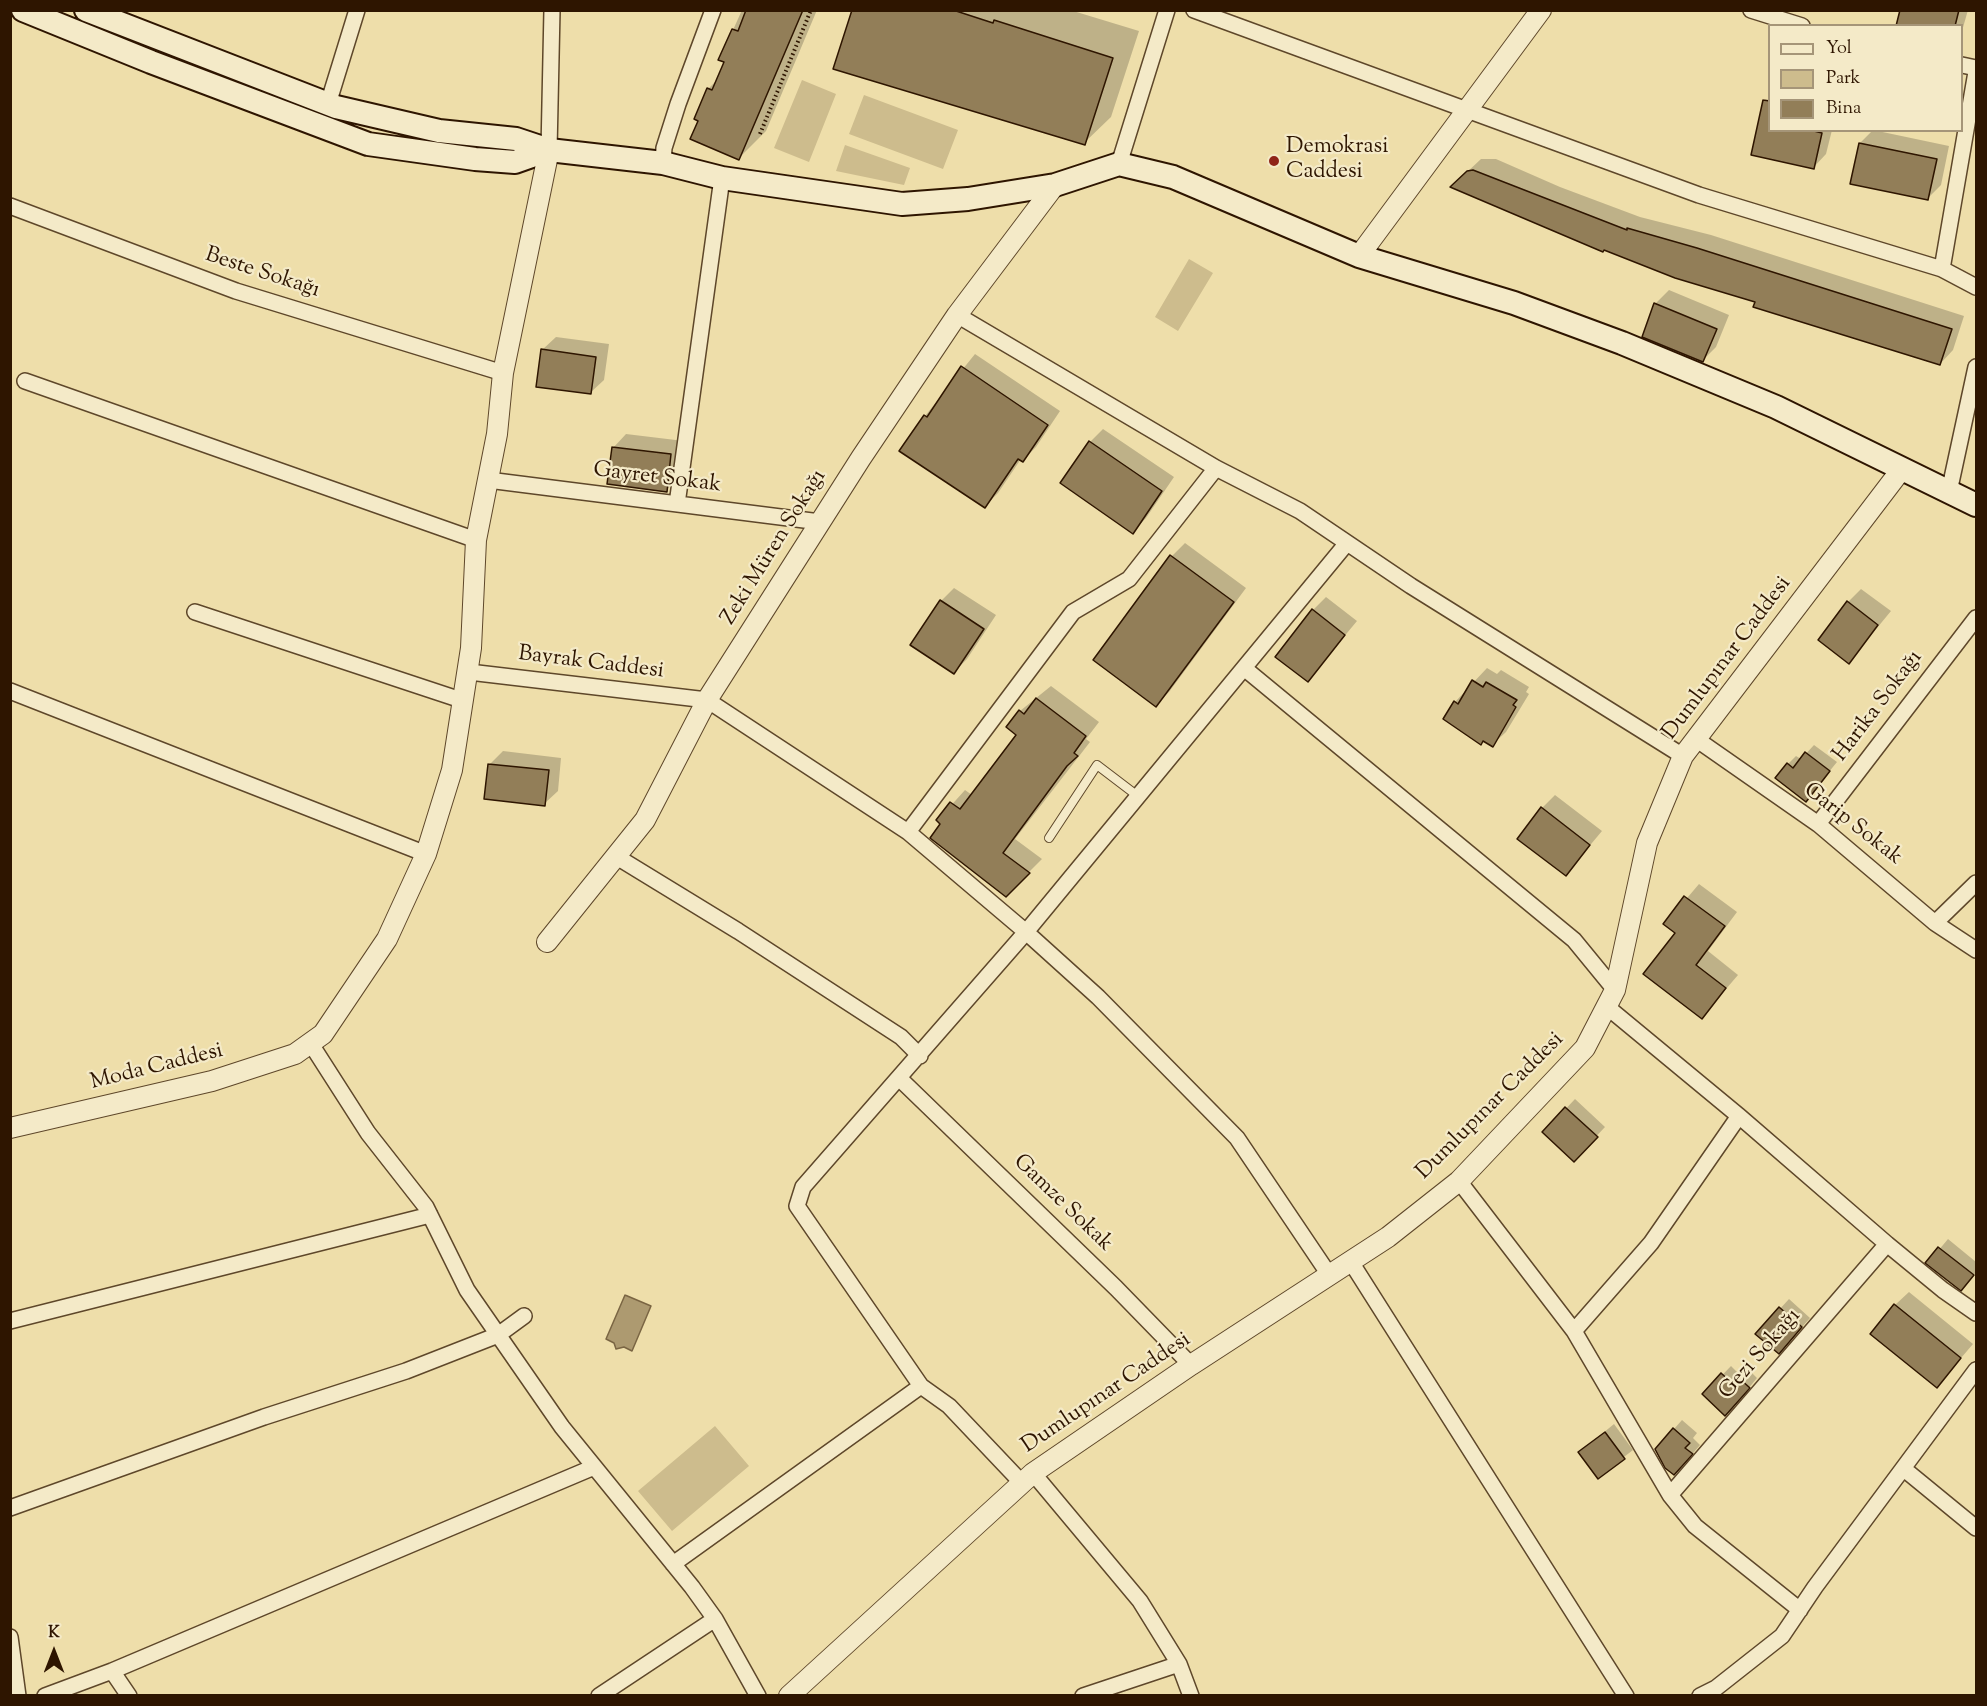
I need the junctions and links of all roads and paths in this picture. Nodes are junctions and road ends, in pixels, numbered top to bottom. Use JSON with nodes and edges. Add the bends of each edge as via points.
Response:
{"nodes":[{"id":1,"x":23,"y":10,"type":"edge"},
{"id":2,"x":86,"y":10,"type":"edge"},
{"id":3,"x":357,"y":10,"type":"edge"},
{"id":4,"x":552,"y":10,"type":"edge"},
{"id":5,"x":713,"y":10,"type":"edge"},
{"id":6,"x":810,"y":10,"type":"edge"},
{"id":7,"x":1167,"y":10,"type":"edge"},
{"id":8,"x":1194,"y":10,"type":"edge"},
{"id":9,"x":1541,"y":10,"type":"edge"},
{"id":10,"x":1751,"y":10,"type":"edge"},
{"id":11,"x":1796,"y":24,"type":"edge"},
{"id":12,"x":1977,"y":70,"type":"edge"},
{"id":13,"x":328,"y":104,"type":"junction"},
{"id":14,"x":1468,"y":110,"type":"junction"},
{"id":15,"x":760,"y":134,"type":"dead end"},
{"id":16,"x":549,"y":150,"type":"junction"},
{"id":17,"x":663,"y":163,"type":"junction"},
{"id":18,"x":1119,"y":164,"type":"junction"},
{"id":19,"x":722,"y":178,"type":"junction"},
{"id":20,"x":1056,"y":186,"type":"junction"},
{"id":21,"x":10,"y":206,"type":"edge"},
{"id":22,"x":1359,"y":256,"type":"junction"},
{"id":23,"x":1942,"y":269,"type":"junction"},
{"id":24,"x":1977,"y":287,"type":"edge"},
{"id":25,"x":957,"y":315,"type":"junction"},
{"id":26,"x":1977,"y":367,"type":"edge"},
{"id":27,"x":503,"y":373,"type":"junction"},
{"id":28,"x":25,"y":381,"type":"dead end"},
{"id":29,"x":1216,"y":468,"type":"junction"},
{"id":30,"x":1901,"y":470,"type":"junction"},
{"id":31,"x":488,"y":480,"type":"junction"},
{"id":32,"x":1950,"y":492,"type":"junction"},
{"id":33,"x":676,"y":504,"type":"junction"},
{"id":34,"x":1977,"y":505,"type":"edge"},
{"id":35,"x":820,"y":522,"type":"junction"},
{"id":36,"x":477,"y":540,"type":"junction"},
{"id":37,"x":1347,"y":543,"type":"junction"},
{"id":38,"x":195,"y":612,"type":"dead end"},
{"id":39,"x":1977,"y":618,"type":"edge"},
{"id":40,"x":1244,"y":668,"type":"junction"},
{"id":41,"x":469,"y":672,"type":"junction"},
{"id":42,"x":10,"y":691,"type":"edge"},
{"id":43,"x":707,"y":700,"type":"junction"},
{"id":44,"x":464,"y":701,"type":"junction"},
{"id":45,"x":1696,"y":739,"type":"junction"},
{"id":46,"x":1683,"y":756,"type":"junction"},
{"id":47,"x":1139,"y":798,"type":"junction"},
{"id":48,"x":1818,"y":824,"type":"junction"},
{"id":49,"x":908,"y":832,"type":"junction"},
{"id":50,"x":1049,"y":838,"type":"dead end"},
{"id":51,"x":426,"y":854,"type":"junction"},
{"id":52,"x":617,"y":857,"type":"junction"},
{"id":53,"x":1977,"y":883,"type":"edge"},
{"id":54,"x":1935,"y":923,"type":"junction"},
{"id":55,"x":1026,"y":932,"type":"junction"},
{"id":56,"x":546,"y":942,"type":"dead end"},
{"id":57,"x":1977,"y":951,"type":"edge"},
{"id":58,"x":1610,"y":998,"type":"junction"},
{"id":59,"x":310,"y":1044,"type":"junction"},
{"id":60,"x":920,"y":1056,"type":"junction"},
{"id":61,"x":899,"y":1078,"type":"junction"},
{"id":62,"x":1739,"y":1116,"type":"junction"},
{"id":63,"x":10,"y":1128,"type":"edge"},
{"id":64,"x":1459,"y":1181,"type":"junction"},
{"id":65,"x":430,"y":1215,"type":"junction"},
{"id":66,"x":1887,"y":1244,"type":"junction"},
{"id":67,"x":1351,"y":1262,"type":"junction"},
{"id":68,"x":1330,"y":1276,"type":"junction"},
{"id":69,"x":1977,"y":1312,"type":"edge"},
{"id":70,"x":524,"y":1316,"type":"dead end"},
{"id":71,"x":10,"y":1321,"type":"edge"},
{"id":72,"x":1574,"y":1331,"type":"junction"},
{"id":73,"x":498,"y":1335,"type":"junction"},
{"id":74,"x":1191,"y":1365,"type":"junction"},
{"id":75,"x":1977,"y":1370,"type":"edge"},
{"id":76,"x":921,"y":1386,"type":"junction"},
{"id":77,"x":594,"y":1467,"type":"junction"},
{"id":78,"x":1904,"y":1469,"type":"junction"},
{"id":79,"x":1028,"y":1478,"type":"junction"},
{"id":80,"x":1670,"y":1495,"type":"junction"},
{"id":81,"x":10,"y":1508,"type":"edge"},
{"id":82,"x":1977,"y":1528,"type":"edge"},
{"id":83,"x":673,"y":1564,"type":"junction"},
{"id":84,"x":1800,"y":1610,"type":"junction"},
{"id":85,"x":715,"y":1619,"type":"junction"},
{"id":86,"x":10,"y":1637,"type":"edge"},
{"id":87,"x":1179,"y":1664,"type":"junction"},
{"id":88,"x":112,"y":1671,"type":"junction"},
{"id":89,"x":18,"y":1695,"type":"edge"},
{"id":90,"x":45,"y":1695,"type":"edge"},
{"id":91,"x":129,"y":1695,"type":"edge"},
{"id":92,"x":599,"y":1695,"type":"edge"},
{"id":93,"x":758,"y":1695,"type":"edge"},
{"id":94,"x":789,"y":1695,"type":"edge"},
{"id":95,"x":1083,"y":1695,"type":"edge"},
{"id":96,"x":1191,"y":1695,"type":"edge"},
{"id":97,"x":1626,"y":1695,"type":"edge"},
{"id":98,"x":1700,"y":1695,"type":"edge"}],
"edges":[{"from":1,"to":16,"type":"main road","via":[[150,63],[368,144],[515,162]]},
{"from":2,"to":13,"type":"main road"},
{"from":3,"to":13,"type":"street"},
{"from":4,"to":16,"type":"street"},
{"from":5,"to":17,"type":"street","via":[[678,104]]},
{"from":6,"to":15,"type":"path"},
{"from":7,"to":18,"type":"street"},
{"from":8,"to":14,"type":"street"},
{"from":9,"to":14,"type":"street"},
{"from":10,"to":11,"type":"street"},
{"from":12,"to":23,"type":"street"},
{"from":13,"to":16,"type":"main road","via":[[439,131],[516,139]]},
{"from":14,"to":22,"type":"street"},
{"from":14,"to":23,"type":"street","via":[[1699,195]]},
{"from":16,"to":17,"type":"main road"},
{"from":16,"to":27,"type":"street","name":"Moda Caddesi"},
{"from":17,"to":19,"type":"main road"},
{"from":18,"to":20,"type":"main road"},
{"from":18,"to":22,"type":"main road","via":[[1173,177]]},
{"from":19,"to":20,"type":"main road","via":[[902,204]]},
{"from":19,"to":33,"type":"street"},
{"from":20,"to":25,"type":"street","name":"Zeki Müren Sokağı"},
{"from":21,"to":27,"type":"street","name":"Beste Sokağı","via":[[236,291]]},
{"from":22,"to":30,"type":"main road","via":[[1514,303],[1622,343],[1776,407]]},
{"from":23,"to":24,"type":"street"},
{"from":25,"to":29,"type":"street"},
{"from":25,"to":35,"type":"street","name":"Zeki Müren Sokağı"},
{"from":26,"to":32,"type":"street"},
{"from":27,"to":31,"type":"street","name":"Moda Caddesi"},
{"from":28,"to":36,"type":"street"},
{"from":29,"to":37,"type":"street","via":[[1300,511]]},
{"from":29,"to":49,"type":"street","via":[[1129,579],[1073,612]]},
{"from":30,"to":32,"type":"main road"},
{"from":30,"to":45,"type":"street","name":"Dumlupınar Caddesi"},
{"from":31,"to":33,"type":"street","name":"Gayret Sokak"},
{"from":31,"to":36,"type":"street","name":"Moda Caddesi"},
{"from":32,"to":34,"type":"main road"},
{"from":33,"to":35,"type":"street","name":"Gayret Sokak"},
{"from":35,"to":43,"type":"street","name":"Zeki Müren Sokağı"},
{"from":36,"to":41,"type":"street","name":"Moda Caddesi"},
{"from":37,"to":40,"type":"street"},
{"from":37,"to":46,"type":"street"},
{"from":38,"to":44,"type":"street"},
{"from":39,"to":48,"type":"street","name":"Harika Sokağı"},
{"from":40,"to":47,"type":"street"},
{"from":40,"to":58,"type":"street","via":[[1574,940]]},
{"from":41,"to":43,"type":"street","name":"Bayrak Caddesi"},
{"from":41,"to":44,"type":"street","name":"Moda Caddesi"},
{"from":42,"to":51,"type":"street"},
{"from":43,"to":49,"type":"street"},
{"from":43,"to":52,"type":"street","name":"Zeki Müren Sokağı","via":[[645,820]]},
{"from":44,"to":51,"type":"street","name":"Moda Caddesi","via":[[452,770]]},
{"from":45,"to":46,"type":"street","name":"Dumlupınar Caddesi"},
{"from":45,"to":48,"type":"street","name":"Garip Sokak"},
{"from":46,"to":58,"type":"street","name":"Dumlupınar Caddesi","via":[[1647,843]]},
{"from":47,"to":50,"type":"lane","via":[[1097,765]]},
{"from":47,"to":55,"type":"street"},
{"from":48,"to":54,"type":"street","name":"Garip Sokak"},
{"from":49,"to":55,"type":"street"},
{"from":51,"to":59,"type":"street","name":"Moda Caddesi","via":[[387,939],[323,1034]]},
{"from":52,"to":56,"type":"street","name":"Zeki Müren Sokağı"},
{"from":52,"to":60,"type":"street","via":[[901,1037]]},
{"from":53,"to":54,"type":"street"},
{"from":54,"to":57,"type":"street","name":"Garip Sokak"},
{"from":55,"to":60,"type":"street"},
{"from":55,"to":68,"type":"street","via":[[1106,1004],[1238,1138]]},
{"from":58,"to":62,"type":"street"},
{"from":58,"to":64,"type":"street","name":"Dumlupınar Caddesi","via":[[1585,1048]]},
{"from":59,"to":63,"type":"street","name":"Moda Caddesi","via":[[295,1054],[213,1081]]},
{"from":59,"to":65,"type":"street","via":[[368,1133]]},
{"from":60,"to":61,"type":"street"},
{"from":61,"to":74,"type":"street","name":"Gamze Sokak"},
{"from":61,"to":76,"type":"street","via":[[803,1187],[797,1206]]},
{"from":62,"to":66,"type":"street"},
{"from":62,"to":72,"type":"street","via":[[1651,1243]]},
{"from":64,"to":67,"type":"street","name":"Dumlupınar Caddesi"},
{"from":64,"to":72,"type":"street"},
{"from":65,"to":71,"type":"street"},
{"from":65,"to":73,"type":"street","via":[[467,1290]]},
{"from":66,"to":69,"type":"street"},
{"from":66,"to":80,"type":"street","name":"Gezi Sokağı"},
{"from":67,"to":68,"type":"street","name":"Dumlupınar Caddesi"},
{"from":67,"to":97,"type":"street"},
{"from":68,"to":74,"type":"street","name":"Dumlupınar Caddesi"},
{"from":70,"to":73,"type":"street"},
{"from":72,"to":80,"type":"street"},
{"from":73,"to":77,"type":"street"},
{"from":73,"to":81,"type":"street","via":[[406,1371]]},
{"from":74,"to":79,"type":"street","name":"Dumlupınar Caddesi"},
{"from":75,"to":78,"type":"street"},
{"from":76,"to":79,"type":"street","via":[[949,1406]]},
{"from":76,"to":83,"type":"street"},
{"from":77,"to":83,"type":"street"},
{"from":77,"to":88,"type":"street"},
{"from":78,"to":82,"type":"street"},
{"from":78,"to":84,"type":"street"},
{"from":79,"to":87,"type":"street","via":[[1140,1601]]},
{"from":79,"to":94,"type":"street","name":"Dumlupınar Caddesi"},
{"from":80,"to":84,"type":"street","via":[[1695,1526]]},
{"from":83,"to":85,"type":"street"},
{"from":84,"to":98,"type":"street","via":[[1782,1636],[1716,1688]]},
{"from":85,"to":92,"type":"street"},
{"from":85,"to":93,"type":"street"},
{"from":86,"to":89,"type":"street"},
{"from":87,"to":95,"type":"street"},
{"from":87,"to":96,"type":"street"},
{"from":88,"to":90,"type":"street"},
{"from":88,"to":91,"type":"street"}]}
